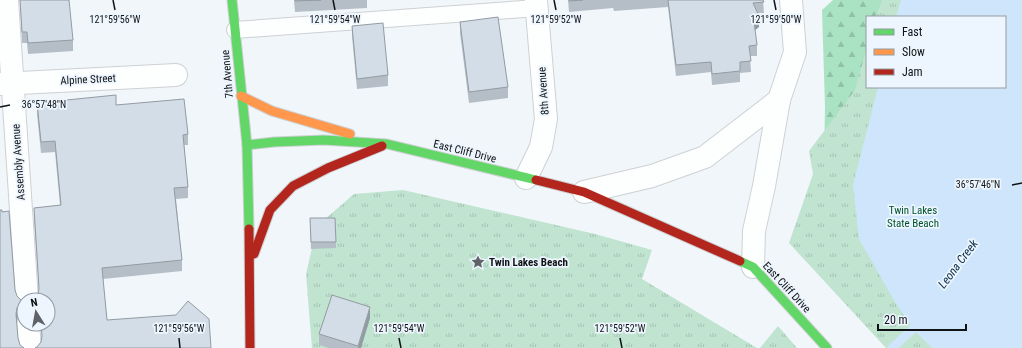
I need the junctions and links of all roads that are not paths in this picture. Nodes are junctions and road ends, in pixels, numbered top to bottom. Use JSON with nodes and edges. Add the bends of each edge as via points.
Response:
{"nodes":[{"id":1,"x":7,"y":0,"type":"edge"},
{"id":2,"x":232,"y":0,"type":"edge"},
{"id":3,"x":791,"y":0,"type":"edge"},
{"id":4,"x":536,"y":4,"type":"edge"},
{"id":5,"x":235,"y":30,"type":"junction"},
{"id":6,"x":176,"y":75,"type":"dead end"},
{"id":7,"x":6,"y":84,"type":"edge"},
{"id":8,"x":241,"y":96,"type":"junction"},
{"id":9,"x":779,"y":100,"type":"junction"},
{"id":10,"x":387,"y":144,"type":"junction"},
{"id":11,"x":247,"y":145,"type":"junction"},
{"id":12,"x":526,"y":178,"type":"junction"},
{"id":13,"x":584,"y":192,"type":"junction"},
{"id":14,"x":250,"y":267,"type":"junction"},
{"id":15,"x":752,"y":267,"type":"junction"},
{"id":16,"x":26,"y":292,"type":"edge"},
{"id":17,"x":29,"y":332,"type":"edge"},
{"id":18,"x":30,"y":348,"type":"edge"},
{"id":19,"x":250,"y":348,"type":"edge"},
{"id":20,"x":827,"y":348,"type":"edge"}],
"edges":[{"from":1,"to":7,"type":"street","name":"Assembly Avenue"},
{"from":2,"to":5,"type":"main road","name":"7th Avenue"},
{"from":3,"to":9,"type":"street","via":[[795,52]]},
{"from":4,"to":5,"type":"lane"},
{"from":4,"to":12,"type":"street","name":"8th Avenue","via":[[546,119],[541,147]]},
{"from":5,"to":8,"type":"main road","name":"7th Avenue"},
{"from":6,"to":7,"type":"street","name":"Alpine Street"},
{"from":7,"to":16,"type":"street","name":"Assembly Avenue"},
{"from":8,"to":10,"type":"main road","via":[[272,111]]},
{"from":8,"to":11,"type":"main road","name":"7th Avenue"},
{"from":9,"to":13,"type":"street","via":[[705,157],[652,176]]},
{"from":9,"to":15,"type":"street","via":[[754,231]]},
{"from":10,"to":11,"type":"main road","name":"East Cliff Drive","via":[[324,140]]},
{"from":10,"to":12,"type":"main road","name":"East Cliff Drive"},
{"from":10,"to":14,"type":"main road","via":[[328,168],[293,186],[270,210]]},
{"from":11,"to":14,"type":"main road"},
{"from":12,"to":13,"type":"main road","name":"East Cliff Drive"},
{"from":13,"to":15,"type":"main road","name":"East Cliff Drive"},
{"from":14,"to":19,"type":"main road"},
{"from":15,"to":20,"type":"main road","name":"East Cliff Drive"},
{"from":17,"to":18,"type":"street"}]}
